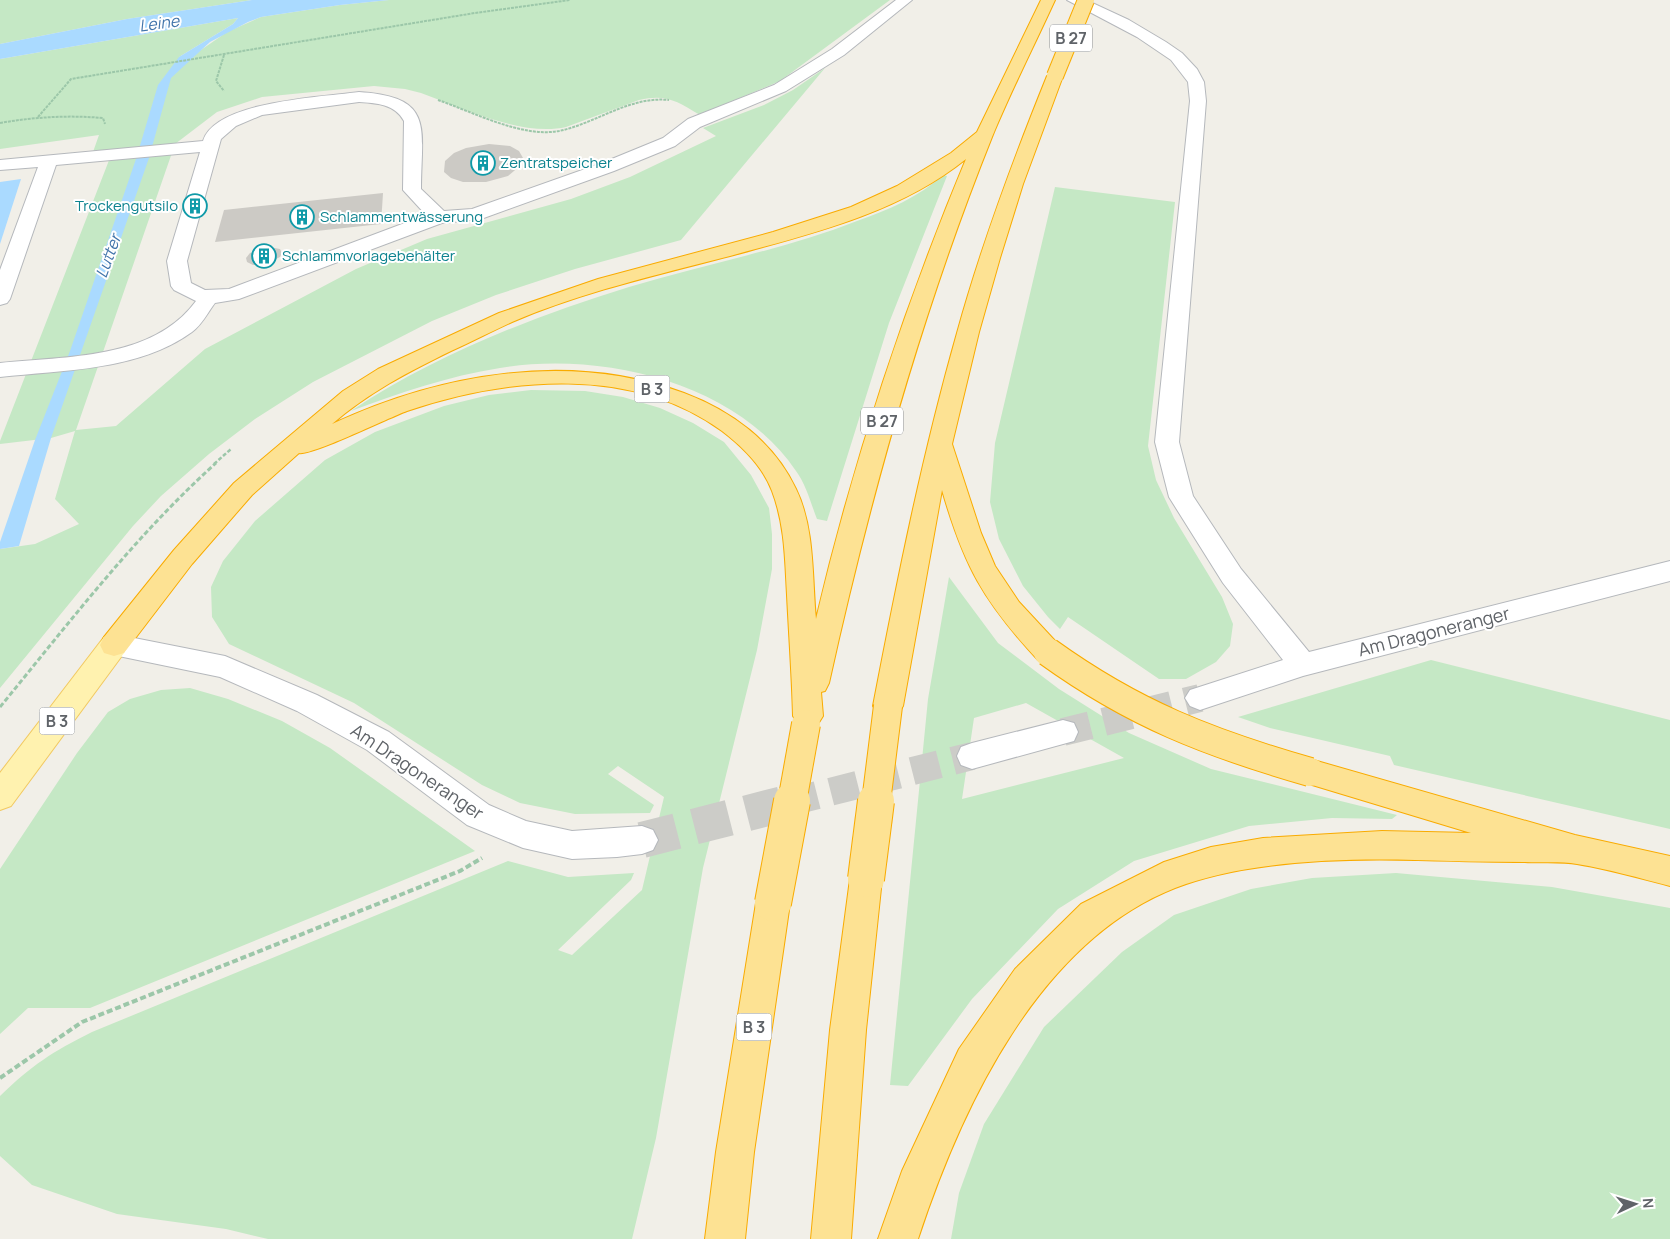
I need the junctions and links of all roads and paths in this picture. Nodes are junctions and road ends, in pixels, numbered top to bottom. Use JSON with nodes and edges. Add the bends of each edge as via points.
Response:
{"nodes":[{"id":1,"x":570,"y":0,"type":"edge"},
{"id":2,"x":905,"y":0,"type":"edge"},
{"id":3,"x":1048,"y":0,"type":"edge"},
{"id":4,"x":1074,"y":0,"type":"edge"},
{"id":5,"x":1086,"y":0,"type":"edge"},
{"id":6,"x":224,"y":55,"type":"junction"},
{"id":7,"x":226,"y":93,"type":"dead end"},
{"id":8,"x":38,"y":117,"type":"dead end"},
{"id":9,"x":984,"y":135,"type":"junction"},
{"id":10,"x":210,"y":146,"type":"junction"},
{"id":11,"x":49,"y":160,"type":"junction"},
{"id":12,"x":0,"y":165,"type":"edge"},
{"id":13,"x":439,"y":217,"type":"junction"},
{"id":14,"x":209,"y":297,"type":"junction"},
{"id":15,"x":0,"y":299,"type":"edge"},
{"id":16,"x":0,"y":370,"type":"edge"},
{"id":17,"x":940,"y":442,"type":"junction"},
{"id":18,"x":270,"y":465,"type":"junction"},
{"id":19,"x":174,"y":501,"type":"dead end"},
{"id":20,"x":1670,"y":571,"type":"edge"},
{"id":21,"x":114,"y":645,"type":"junction"},
{"id":22,"x":1303,"y":666,"type":"junction"},
{"id":23,"x":1200,"y":698,"type":"tunnel mouth"},
{"id":24,"x":0,"y":707,"type":"edge"},
{"id":25,"x":808,"y":720,"type":"junction"},
{"id":26,"x":1063,"y":732,"type":"tunnel mouth"},
{"id":27,"x":972,"y":756,"type":"tunnel mouth"},
{"id":28,"x":0,"y":797,"type":"edge"},
{"id":29,"x":523,"y":834,"type":"junction"},
{"id":30,"x":642,"y":840,"type":"tunnel mouth"},
{"id":31,"x":1575,"y":849,"type":"junction"},
{"id":32,"x":1670,"y":871,"type":"edge"},
{"id":33,"x":0,"y":1078,"type":"edge"},
{"id":34,"x":725,"y":1239,"type":"edge"},
{"id":35,"x":831,"y":1239,"type":"edge"},
{"id":36,"x":898,"y":1239,"type":"edge"}],
"edges":[{"from":1,"to":6,"type":"path"},
{"from":2,"to":13,"type":"street","via":[[838,52],[780,88],[694,123],[669,142],[474,215]]},
{"from":3,"to":9,"type":"highway","number":"B 27"},
{"from":4,"to":22,"type":"street","via":[[1142,33],[1183,63],[1196,82],[1198,101],[1167,442],[1182,497],[1232,576]]},
{"from":5,"to":17,"type":"highway","number":"B 27","bridge":true,"via":[[1000,225]]},
{"from":6,"to":7,"type":"path","via":[[216,81]]},
{"from":6,"to":8,"type":"path","via":[[71,79]]},
{"from":9,"to":18,"type":"highway","number":"B 3","via":[[904,190],[858,211],[780,236],[605,283],[506,317],[428,352],[350,396]]},
{"from":9,"to":25,"type":"highway","number":"B 27","via":[[921,300],[891,391],[854,520]]},
{"from":10,"to":11,"type":"street"},
{"from":10,"to":13,"type":"street","via":[[212,137],[230,122],[260,110],[359,97],[389,101],[409,112],[413,120],[412,190]]},
{"from":10,"to":14,"type":"street","via":[[177,261],[181,286],[191,294]]},
{"from":11,"to":12,"type":"street"},
{"from":11,"to":15,"type":"street"},
{"from":13,"to":14,"type":"street","via":[[254,288],[232,295]]},
{"from":14,"to":16,"type":"street","via":[[186,326],[156,344],[103,357]]},
{"from":17,"to":31,"type":"highway","bridge":true,"via":[[989,580],[1021,625],[1048,652],[1098,688],[1157,720],[1237,751]]},
{"from":17,"to":35,"type":"highway","bridge":true,"via":[[888,706],[848,1030]]},
{"from":18,"to":21,"type":"highway","number":"B 3","via":[[219,514]]},
{"from":18,"to":25,"type":"highway","number":"B 3","via":[[323,437],[365,420],[438,394],[501,380],[543,376],[591,378],[645,387],[684,400],[740,433],[758,448],[783,488],[795,528]]},
{"from":19,"to":24,"type":"path"},
{"from":20,"to":22,"type":"street","name":"Am Dragoneranger"},
{"from":21,"to":28,"type":"main road","number":"B 3"},
{"from":21,"to":29,"type":"street","name":"Am Dragoneranger","via":[[225,667],[307,704],[378,741],[478,815]]},
{"from":22,"to":23,"type":"street","name":"Am Dragoneranger"},
{"from":25,"to":34,"type":"highway","number":"B 3","bridge":true,"via":[[773,903]]},
{"from":26,"to":27,"type":"street"},
{"from":29,"to":30,"type":"street","name":"Am Dragoneranger","via":[[572,845]]},
{"from":29,"to":33,"type":"path","via":[[460,871],[82,1022]]},
{"from":31,"to":32,"type":"highway"},
{"from":31,"to":36,"type":"highway","via":[[1382,846],[1263,852],[1210,862],[1164,877],[1093,915],[1027,981],[972,1062],[916,1185]]}]}
